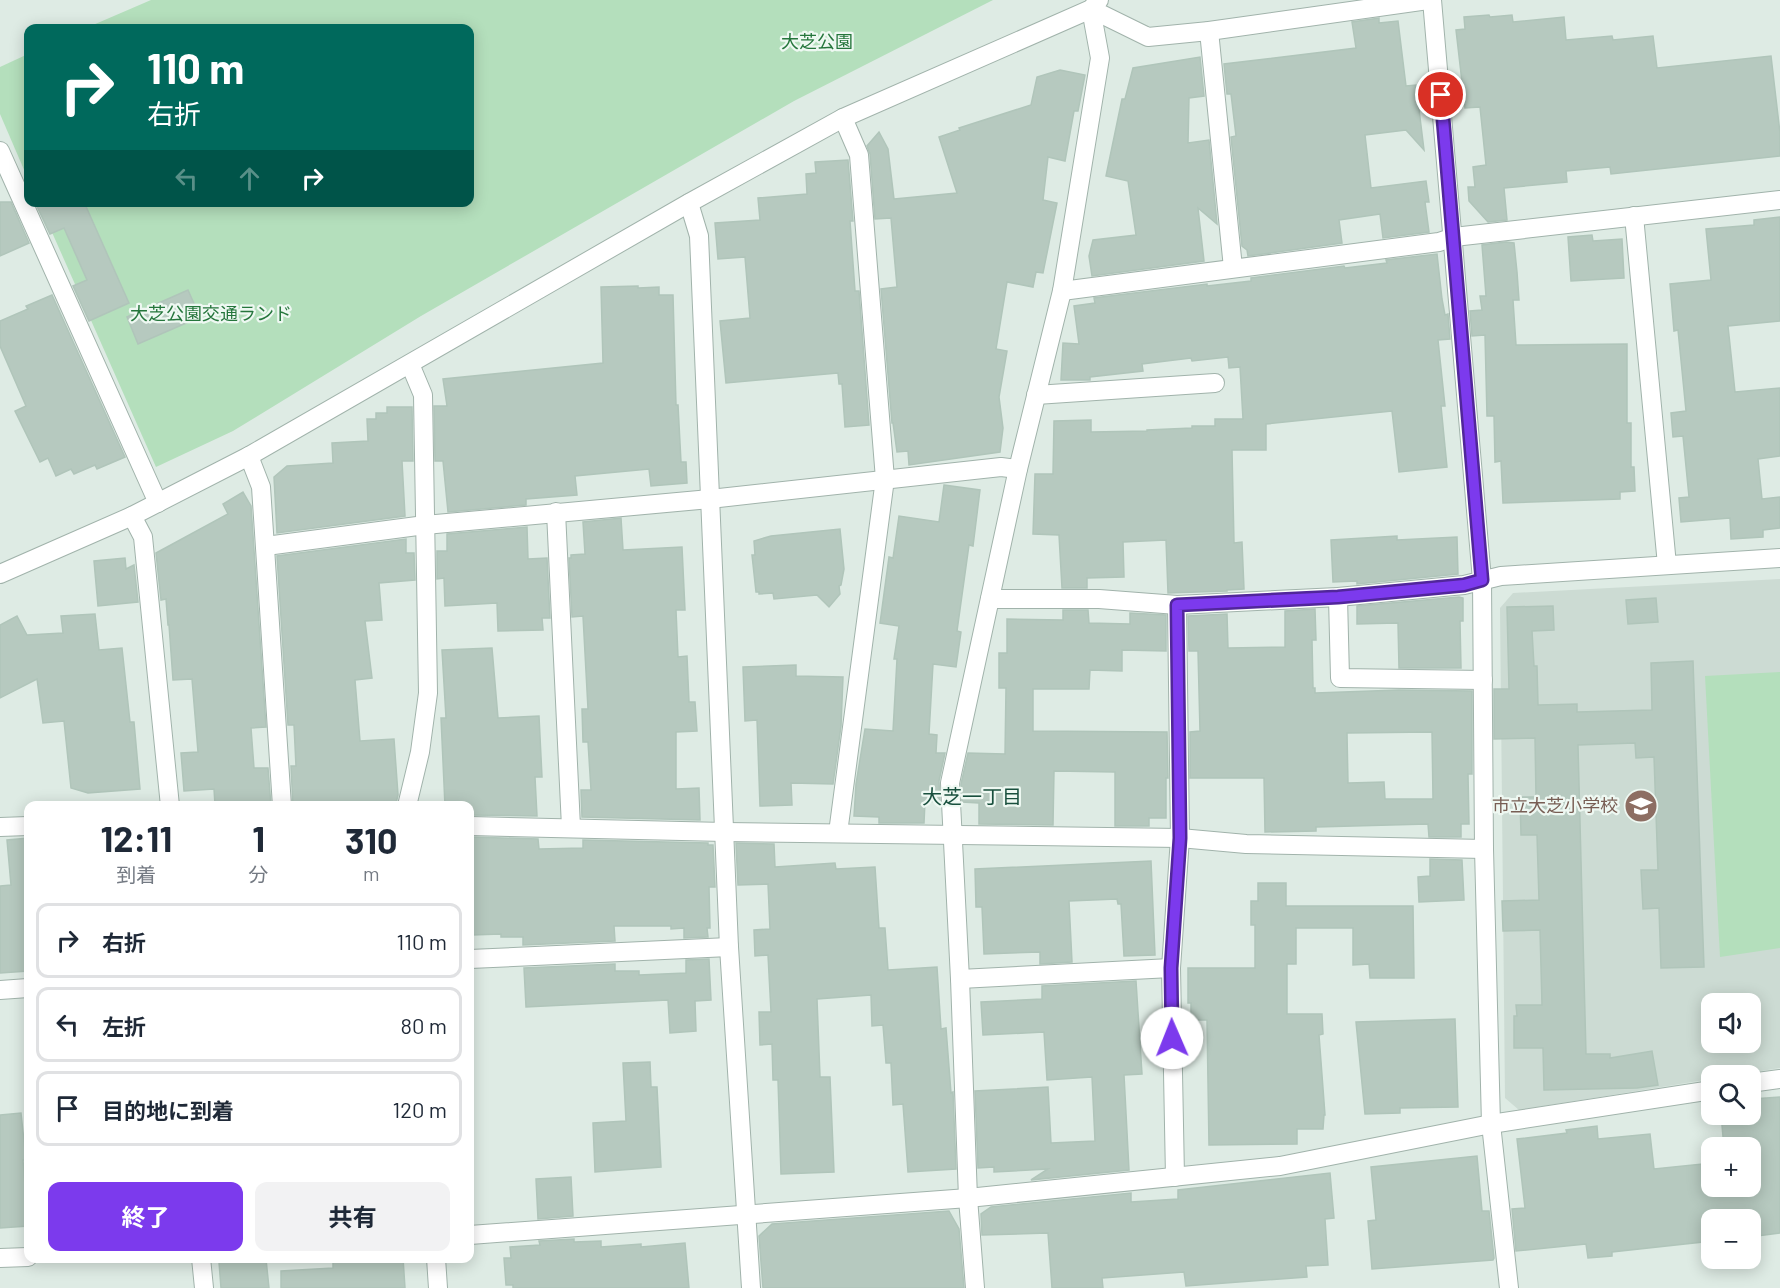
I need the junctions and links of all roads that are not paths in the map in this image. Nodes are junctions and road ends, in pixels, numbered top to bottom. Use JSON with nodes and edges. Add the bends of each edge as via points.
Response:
{"nodes":[{"id":1,"x":1430,"y":0,"type":"edge"},
{"id":2,"x":1095,"y":4,"type":"edge"},
{"id":3,"x":1209,"y":31,"type":"junction"},
{"id":4,"x":843,"y":118,"type":"junction"},
{"id":5,"x":0,"y":151,"type":"edge"},
{"id":6,"x":1780,"y":200,"type":"edge"},
{"id":7,"x":689,"y":203,"type":"junction"},
{"id":8,"x":24,"y":204,"type":"edge"},
{"id":9,"x":25,"y":207,"type":"edge"},
{"id":10,"x":1634,"y":216,"type":"junction"},
{"id":11,"x":1454,"y":237,"type":"junction"},
{"id":12,"x":1233,"y":268,"type":"junction"},
{"id":13,"x":1062,"y":291,"type":"junction"},
{"id":14,"x":410,"y":364,"type":"junction"},
{"id":15,"x":1215,"y":383,"type":"dead end"},
{"id":16,"x":1036,"y":396,"type":"junction"},
{"id":17,"x":249,"y":456,"type":"junction"},
{"id":18,"x":1018,"y":469,"type":"junction"},
{"id":19,"x":885,"y":479,"type":"junction"},
{"id":20,"x":710,"y":499,"type":"junction"},
{"id":21,"x":158,"y":503,"type":"junction"},
{"id":22,"x":556,"y":512,"type":"junction"},
{"id":23,"x":132,"y":516,"type":"junction"},
{"id":24,"x":425,"y":525,"type":"junction"},
{"id":25,"x":266,"y":546,"type":"junction"},
{"id":26,"x":1780,"y":558,"type":"edge"},
{"id":27,"x":1666,"y":565,"type":"junction"},
{"id":28,"x":0,"y":574,"type":"edge"},
{"id":29,"x":1482,"y":580,"type":"junction"},
{"id":30,"x":1338,"y":597,"type":"junction"},
{"id":31,"x":990,"y":599,"type":"junction"},
{"id":32,"x":1177,"y":605,"type":"junction"},
{"id":33,"x":1483,"y":680,"type":"junction"},
{"id":34,"x":169,"y":801,"type":"edge"},
{"id":35,"x":282,"y":801,"type":"edge"},
{"id":36,"x":408,"y":801,"type":"edge"},
{"id":37,"x":0,"y":826,"type":"edge"},
{"id":38,"x":24,"y":826,"type":"edge"},
{"id":39,"x":474,"y":826,"type":"edge"},
{"id":40,"x":571,"y":827,"type":"junction"},
{"id":41,"x":725,"y":832,"type":"junction"},
{"id":42,"x":838,"y":834,"type":"junction"},
{"id":43,"x":952,"y":836,"type":"junction"},
{"id":44,"x":1180,"y":838,"type":"junction"},
{"id":45,"x":1484,"y":849,"type":"junction"},
{"id":46,"x":729,"y":947,"type":"junction"},
{"id":47,"x":474,"y":959,"type":"edge"},
{"id":48,"x":1171,"y":968,"type":"junction"},
{"id":49,"x":960,"y":978,"type":"junction"},
{"id":50,"x":24,"y":988,"type":"edge"},
{"id":51,"x":0,"y":990,"type":"edge"},
{"id":52,"x":1780,"y":1079,"type":"edge"},
{"id":53,"x":1761,"y":1082,"type":"edge"},
{"id":54,"x":1701,"y":1092,"type":"edge"},
{"id":55,"x":1491,"y":1124,"type":"junction"},
{"id":56,"x":1175,"y":1177,"type":"junction"},
{"id":57,"x":968,"y":1198,"type":"junction"},
{"id":58,"x":746,"y":1214,"type":"junction"},
{"id":59,"x":474,"y":1235,"type":"edge"},
{"id":60,"x":24,"y":1257,"type":"edge"},
{"id":61,"x":0,"y":1258,"type":"edge"},
{"id":62,"x":202,"y":1263,"type":"edge"},
{"id":63,"x":436,"y":1263,"type":"edge"},
{"id":64,"x":204,"y":1288,"type":"edge"},
{"id":65,"x":438,"y":1288,"type":"edge"},
{"id":66,"x":751,"y":1288,"type":"edge"},
{"id":67,"x":975,"y":1288,"type":"edge"},
{"id":68,"x":1509,"y":1288,"type":"edge"}],
"edges":[{"from":1,"to":3,"type":"street"},
{"from":1,"to":11,"type":"street"},
{"from":2,"to":3,"type":"street","via":[[1148,37]]},
{"from":2,"to":4,"type":"street"},
{"from":2,"to":13,"type":"street","via":[[1100,58]]},
{"from":3,"to":12,"type":"street"},
{"from":4,"to":7,"type":"street"},
{"from":4,"to":19,"type":"street","via":[[859,155]]},
{"from":5,"to":8,"type":"street"},
{"from":6,"to":10,"type":"street"},
{"from":7,"to":14,"type":"street"},
{"from":7,"to":20,"type":"street","via":[[699,236]]},
{"from":9,"to":21,"type":"street"},
{"from":10,"to":11,"type":"street"},
{"from":10,"to":27,"type":"street"},
{"from":11,"to":12,"type":"street"},
{"from":11,"to":29,"type":"street"},
{"from":12,"to":13,"type":"street"},
{"from":13,"to":16,"type":"street"},
{"from":14,"to":17,"type":"street"},
{"from":14,"to":24,"type":"street","via":[[423,395]]},
{"from":15,"to":16,"type":"street"},
{"from":16,"to":18,"type":"street"},
{"from":17,"to":21,"type":"street"},
{"from":17,"to":25,"type":"street","via":[[261,487]]},
{"from":18,"to":19,"type":"street","via":[[1001,467]]},
{"from":18,"to":31,"type":"street"},
{"from":19,"to":20,"type":"street"},
{"from":19,"to":42,"type":"street"},
{"from":20,"to":22,"type":"street"},
{"from":20,"to":41,"type":"street"},
{"from":21,"to":23,"type":"street"},
{"from":22,"to":24,"type":"street"},
{"from":22,"to":40,"type":"street"},
{"from":23,"to":28,"type":"street"},
{"from":23,"to":34,"type":"street","via":[[143,537]]},
{"from":24,"to":25,"type":"street"},
{"from":24,"to":36,"type":"street","via":[[428,693]]},
{"from":25,"to":35,"type":"street"},
{"from":26,"to":27,"type":"street"},
{"from":27,"to":29,"type":"street"},
{"from":29,"to":30,"type":"street"},
{"from":29,"to":33,"type":"street"},
{"from":30,"to":32,"type":"street"},
{"from":30,"to":33,"type":"street","via":[[1340,678]]},
{"from":31,"to":32,"type":"street","via":[[1099,599]]},
{"from":31,"to":43,"type":"street","via":[[950,783]]},
{"from":32,"to":44,"type":"street"},
{"from":33,"to":45,"type":"street"},
{"from":37,"to":38,"type":"street"},
{"from":39,"to":40,"type":"street"},
{"from":40,"to":41,"type":"street"},
{"from":41,"to":42,"type":"street"},
{"from":41,"to":46,"type":"street"},
{"from":42,"to":43,"type":"street"},
{"from":43,"to":44,"type":"street"},
{"from":43,"to":49,"type":"street"},
{"from":44,"to":45,"type":"street","via":[[1246,844]]},
{"from":44,"to":48,"type":"street"},
{"from":45,"to":55,"type":"street"},
{"from":46,"to":47,"type":"street"},
{"from":46,"to":58,"type":"street"},
{"from":48,"to":49,"type":"street"},
{"from":48,"to":56,"type":"street"},
{"from":49,"to":57,"type":"street"},
{"from":50,"to":51,"type":"street"},
{"from":52,"to":53,"type":"street"},
{"from":54,"to":55,"type":"street"},
{"from":55,"to":56,"type":"street","via":[[1280,1166]]},
{"from":55,"to":68,"type":"street"},
{"from":56,"to":57,"type":"street"},
{"from":57,"to":58,"type":"street"},
{"from":57,"to":67,"type":"street"},
{"from":58,"to":59,"type":"street"},
{"from":58,"to":66,"type":"street"},
{"from":60,"to":61,"type":"street"},
{"from":62,"to":64,"type":"street"},
{"from":63,"to":65,"type":"street"}]}
